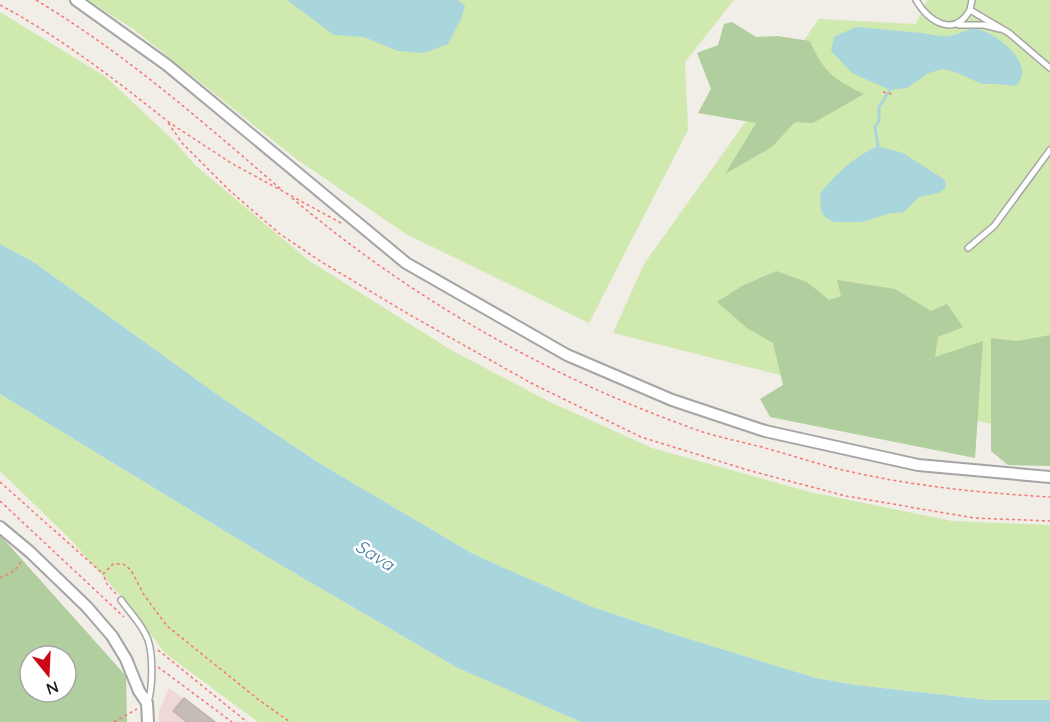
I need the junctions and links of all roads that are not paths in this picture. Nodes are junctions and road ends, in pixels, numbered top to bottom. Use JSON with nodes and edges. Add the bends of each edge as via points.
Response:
{"nodes":[{"id":1,"x":76,"y":0,"type":"edge"},
{"id":2,"x":916,"y":0,"type":"edge"},
{"id":3,"x":972,"y":0,"type":"edge"},
{"id":4,"x":970,"y":10,"type":"junction"},
{"id":5,"x":954,"y":26,"type":"junction"},
{"id":6,"x":1005,"y":30,"type":"junction"},
{"id":7,"x":1050,"y":68,"type":"edge"},
{"id":8,"x":1050,"y":150,"type":"edge"},
{"id":9,"x":968,"y":248,"type":"dead end"},
{"id":10,"x":1050,"y":477,"type":"edge"},
{"id":11,"x":0,"y":527,"type":"edge"},
{"id":12,"x":121,"y":600,"type":"road end"},
{"id":13,"x":147,"y":703,"type":"junction"},
{"id":14,"x":147,"y":722,"type":"edge"}],
"edges":[{"from":1,"to":10,"type":"street","via":[[167,65],[406,263],[567,355],[672,400],[765,431],[918,465]]},
{"from":2,"to":5,"type":"lane","via":[[931,19]]},
{"from":3,"to":4,"type":"lane"},
{"from":4,"to":5,"type":"lane","via":[[964,21]]},
{"from":4,"to":6,"type":"lane"},
{"from":5,"to":6,"type":"lane"},
{"from":6,"to":7,"type":"lane"},
{"from":8,"to":9,"type":"lane","via":[[994,226]]},
{"from":11,"to":13,"type":"street","via":[[87,607],[112,636]]},
{"from":12,"to":13,"type":"lane","via":[[149,641]]},
{"from":13,"to":14,"type":"street"}]}
